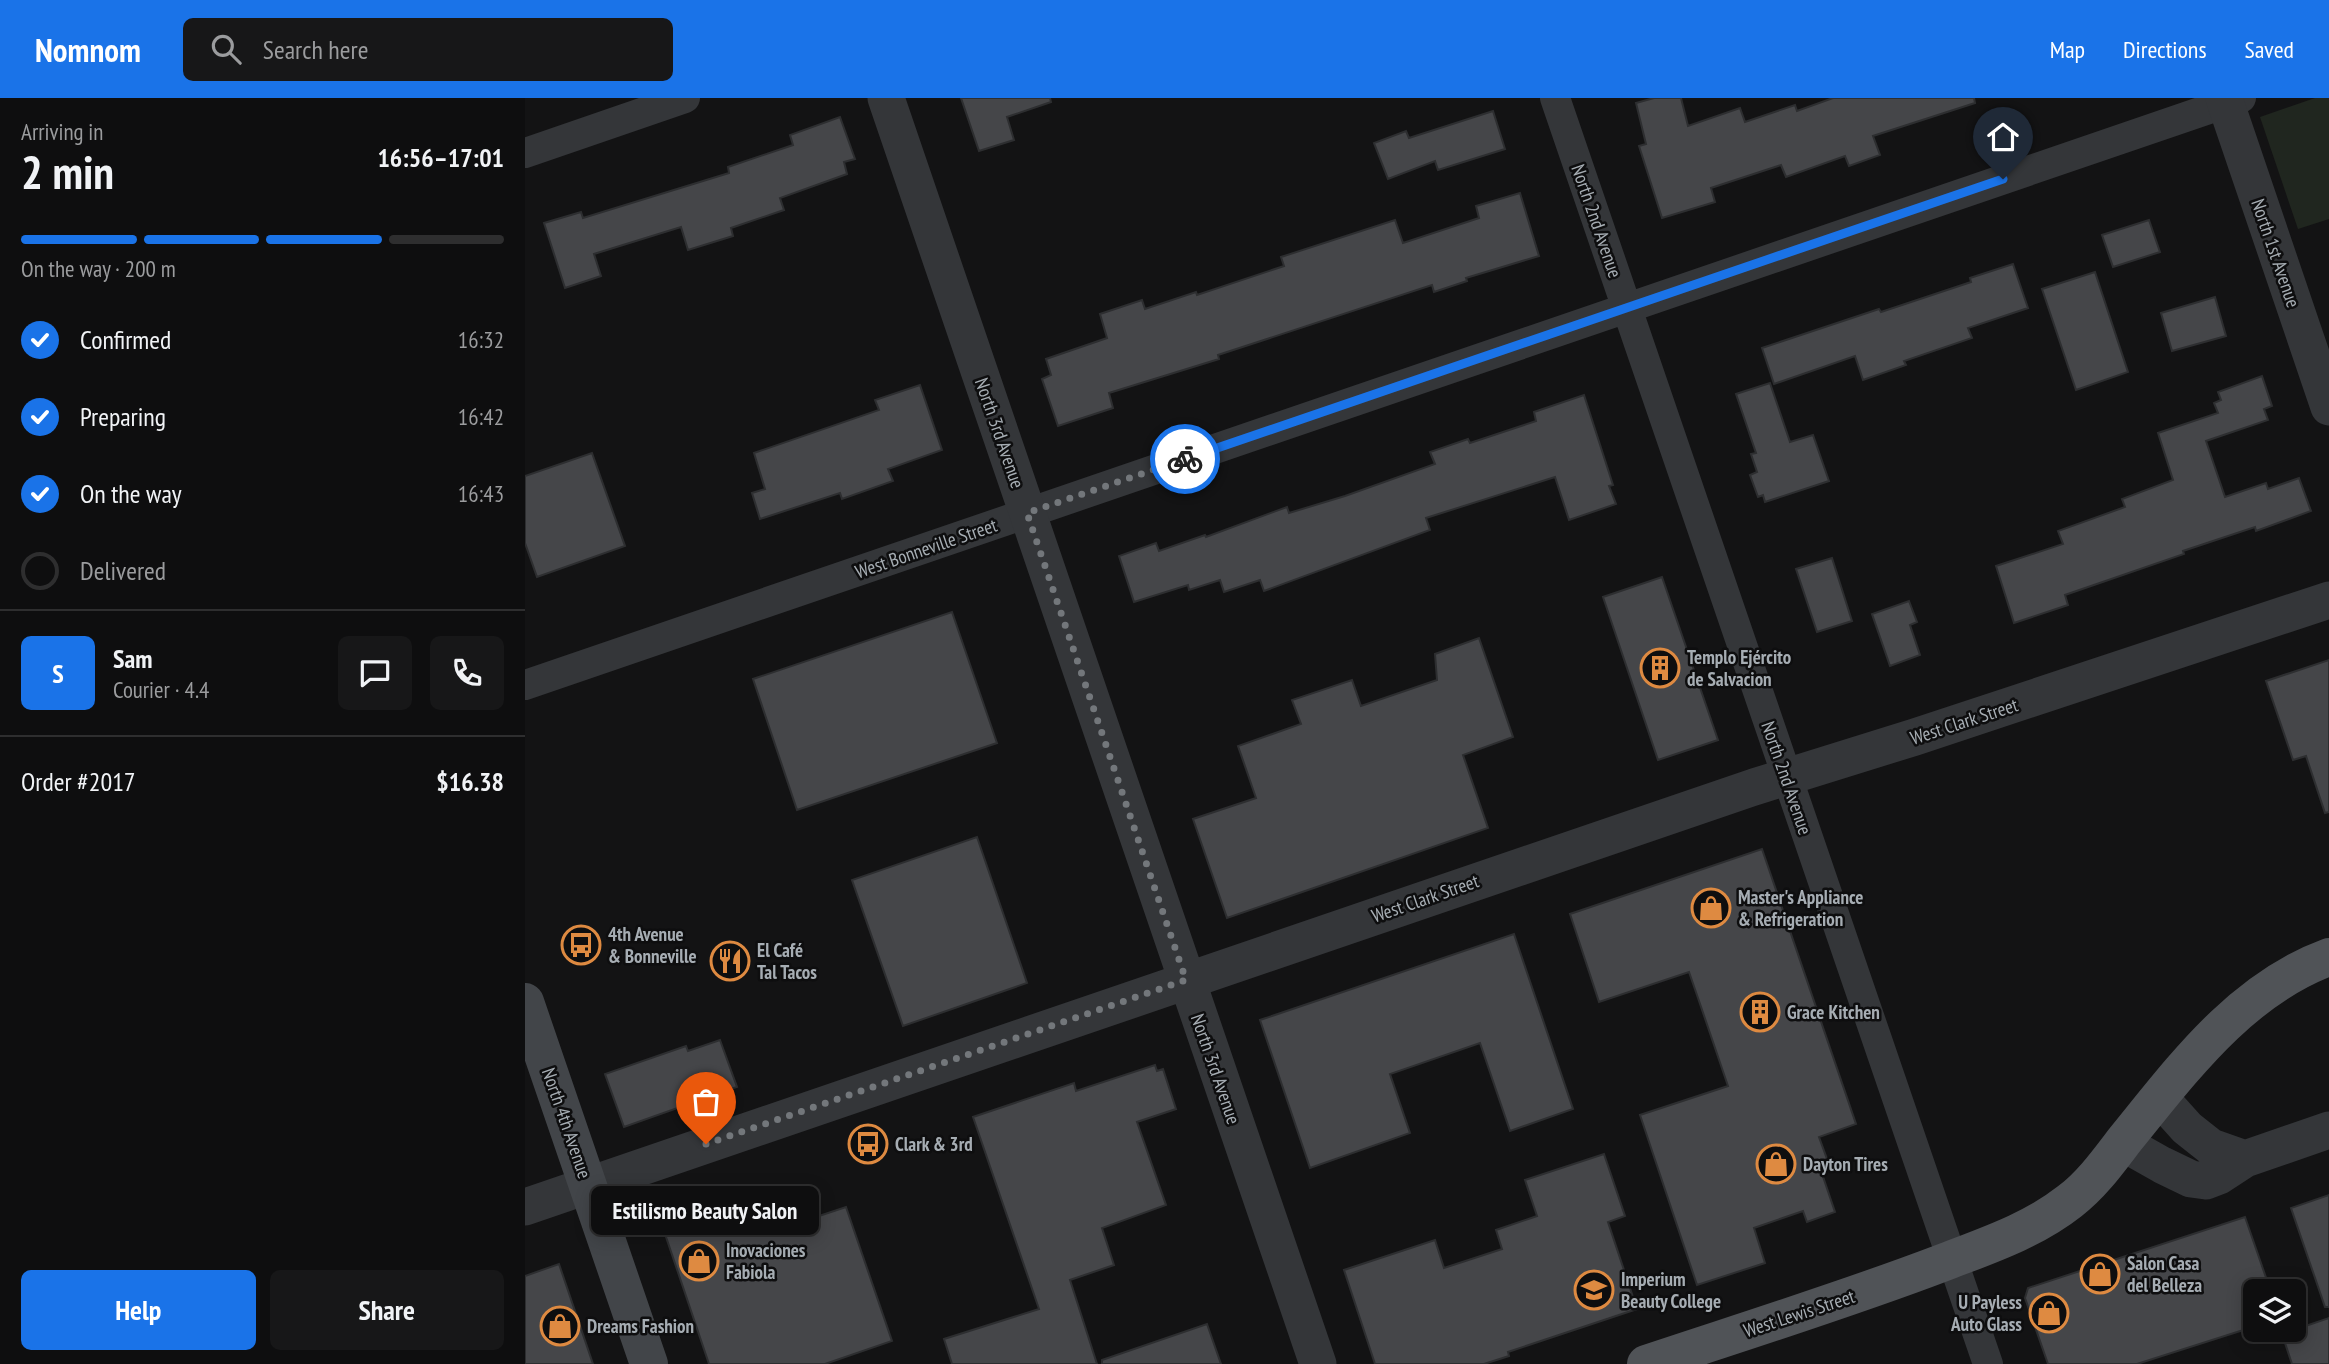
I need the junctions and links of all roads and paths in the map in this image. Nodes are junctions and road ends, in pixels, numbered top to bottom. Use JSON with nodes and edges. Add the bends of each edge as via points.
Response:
{"nodes":[{"id":1,"x":685,"y":98,"type":"edge"},
{"id":2,"x":886,"y":98,"type":"edge"},
{"id":3,"x":1555,"y":98,"type":"edge"},
{"id":4,"x":2230,"y":100,"type":"edge"},
{"id":5,"x":525,"y":153,"type":"edge"},
{"id":6,"x":1627,"y":308,"type":"junction"},
{"id":7,"x":2329,"y":407,"type":"edge"},
{"id":8,"x":1027,"y":513,"type":"junction"},
{"id":9,"x":2329,"y":600,"type":"edge"},
{"id":10,"x":525,"y":685,"type":"edge"},
{"id":11,"x":1787,"y":776,"type":"junction"},
{"id":12,"x":2329,"y":957,"type":"edge"},
{"id":13,"x":1186,"y":980,"type":"junction"},
{"id":14,"x":525,"y":1002,"type":"edge"},
{"id":15,"x":2160,"y":1098,"type":"junction"},
{"id":16,"x":2329,"y":1130,"type":"edge"},
{"id":17,"x":2123,"y":1143,"type":"junction"},
{"id":18,"x":2245,"y":1158,"type":"junction"},
{"id":19,"x":588,"y":1185,"type":"junction"},
{"id":20,"x":525,"y":1207,"type":"edge"},
{"id":21,"x":1952,"y":1259,"type":"junction"},
{"id":22,"x":649,"y":1364,"type":"edge"},
{"id":23,"x":1318,"y":1364,"type":"edge"},
{"id":24,"x":1646,"y":1364,"type":"edge"},
{"id":25,"x":1988,"y":1364,"type":"edge"}],
"edges":[{"from":1,"to":5,"type":"street"},
{"from":2,"to":8,"type":"street","name":"North 3rd Avenue"},
{"from":3,"to":6,"type":"street","name":"North 2nd Avenue"},
{"from":4,"to":6,"type":"street","name":"West Bonneville Street"},
{"from":4,"to":7,"type":"street","name":"North 1st Avenue"},
{"from":6,"to":8,"type":"street","name":"West Bonneville Street"},
{"from":6,"to":11,"type":"street","name":"North 2nd Avenue"},
{"from":8,"to":10,"type":"street","name":"West Bonneville Street"},
{"from":8,"to":13,"type":"street","name":"North 3rd Avenue"},
{"from":9,"to":11,"type":"street","name":"West Clark Street"},
{"from":11,"to":13,"type":"street","name":"West Clark Street"},
{"from":11,"to":21,"type":"street","name":"North 2nd Avenue"},
{"from":12,"to":15,"type":"main road","name":"West Lewis Street","via":[[2274,985],[2237,1012]]},
{"from":13,"to":19,"type":"street","name":"West Clark Street"},
{"from":13,"to":23,"type":"street","name":"North 3rd Avenue"},
{"from":14,"to":19,"type":"main road","name":"North 4th Avenue"},
{"from":15,"to":17,"type":"main road","name":"West Lewis Street"},
{"from":15,"to":18,"type":"street","via":[[2211,1147]]},
{"from":16,"to":18,"type":"street"},
{"from":17,"to":18,"type":"street","via":[[2191,1179],[2206,1181]]},
{"from":17,"to":21,"type":"main road","name":"West Lewis Street","via":[[2073,1199],[2046,1219]]},
{"from":19,"to":20,"type":"street","name":"West Clark Street"},
{"from":19,"to":22,"type":"main road","name":"North 4th Avenue"},
{"from":21,"to":24,"type":"main road","name":"West Lewis Street"},
{"from":21,"to":25,"type":"street","name":"North 2nd Avenue"}]}
